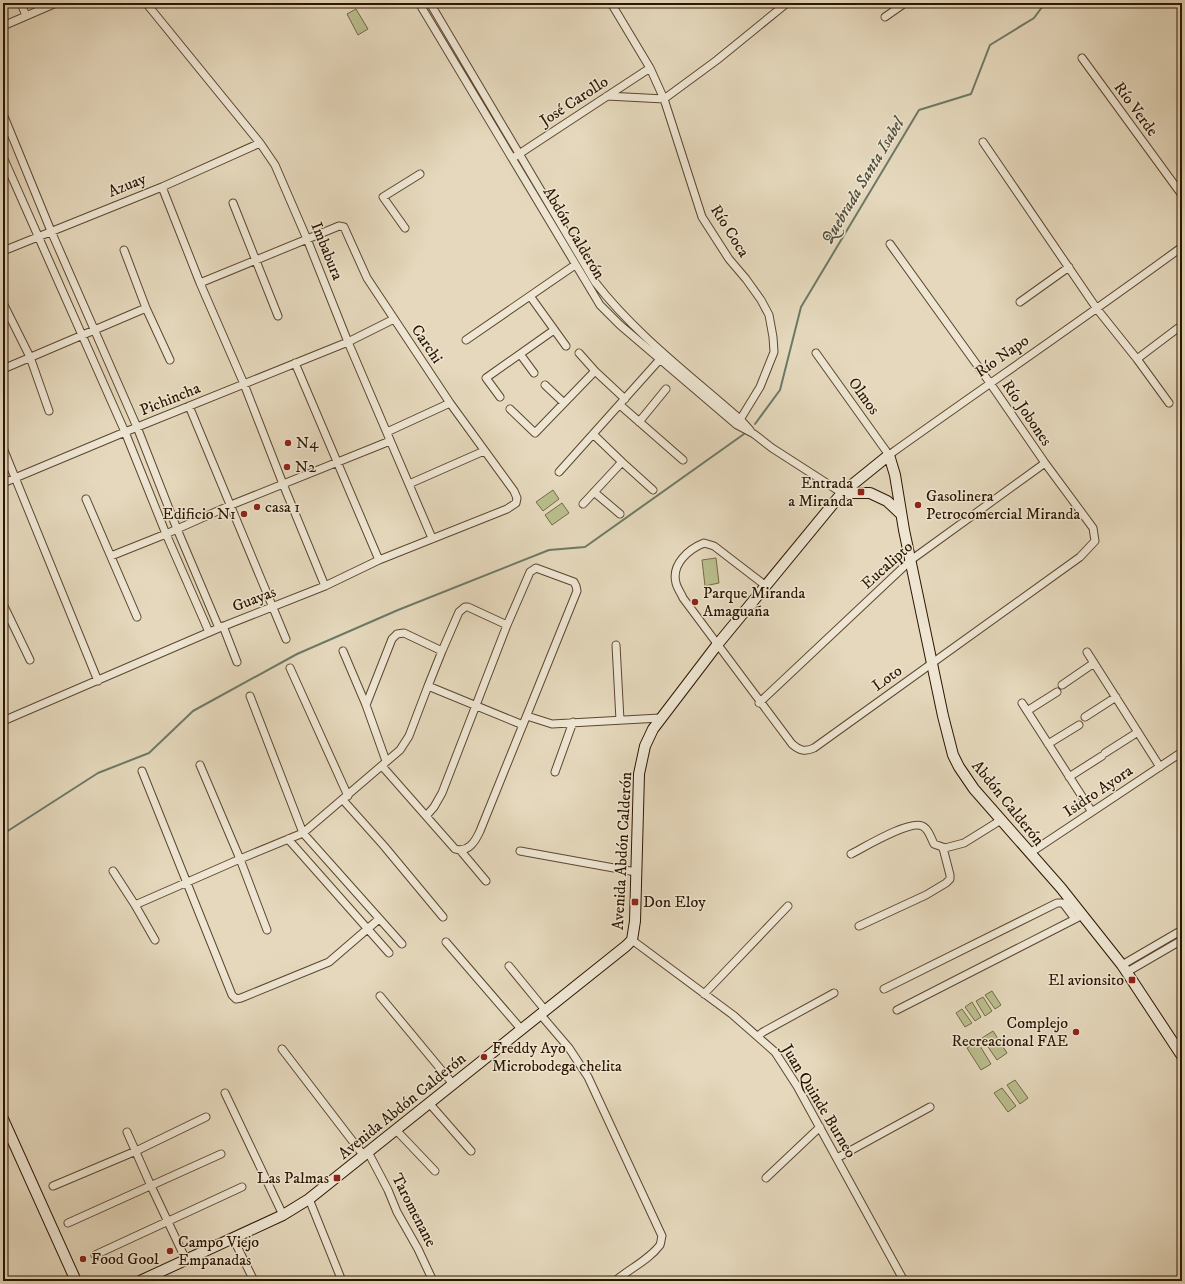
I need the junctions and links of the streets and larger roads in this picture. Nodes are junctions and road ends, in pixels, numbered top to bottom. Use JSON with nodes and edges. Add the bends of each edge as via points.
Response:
{"nodes":[{"id":1,"x":21,"y":3,"type":"edge"},
{"id":2,"x":56,"y":3,"type":"edge"},
{"id":3,"x":146,"y":3,"type":"edge"},
{"id":4,"x":419,"y":3,"type":"edge"},
{"id":5,"x":430,"y":3,"type":"edge"},
{"id":6,"x":611,"y":3,"type":"edge"},
{"id":7,"x":788,"y":3,"type":"edge"},
{"id":8,"x":905,"y":3,"type":"edge"},
{"id":9,"x":26,"y":16,"type":"junction"},
{"id":10,"x":885,"y":17,"type":"dead end"},
{"id":11,"x":3,"y":26,"type":"edge"},
{"id":12,"x":1082,"y":58,"type":"dead end"},
{"id":13,"x":650,"y":68,"type":"junction"},
{"id":14,"x":607,"y":96,"type":"junction"},
{"id":15,"x":664,"y":99,"type":"junction"},
{"id":16,"x":3,"y":114,"type":"edge"},
{"id":17,"x":982,"y":142,"type":"dead end"},
{"id":18,"x":260,"y":143,"type":"junction"},
{"id":19,"x":519,"y":154,"type":"junction"},
{"id":20,"x":3,"y":157,"type":"edge"},
{"id":21,"x":512,"y":158,"type":"junction"},
{"id":22,"x":420,"y":174,"type":"dead end"},
{"id":23,"x":162,"y":187,"type":"junction"},
{"id":24,"x":1182,"y":195,"type":"edge"},
{"id":25,"x":233,"y":203,"type":"dead end"},
{"id":26,"x":405,"y":228,"type":"dead end"},
{"id":27,"x":51,"y":231,"type":"junction"},
{"id":28,"x":39,"y":236,"type":"junction"},
{"id":29,"x":307,"y":239,"type":"junction"},
{"id":30,"x":890,"y":244,"type":"dead end"},
{"id":31,"x":1182,"y":246,"type":"edge"},
{"id":32,"x":124,"y":250,"type":"dead end"},
{"id":33,"x":3,"y":251,"type":"edge"},
{"id":34,"x":255,"y":260,"type":"junction"},
{"id":35,"x":575,"y":265,"type":"junction"},
{"id":36,"x":1069,"y":267,"type":"junction"},
{"id":37,"x":200,"y":282,"type":"junction"},
{"id":38,"x":530,"y":296,"type":"junction"},
{"id":39,"x":1020,"y":302,"type":"dead end"},
{"id":40,"x":3,"y":303,"type":"edge"},
{"id":41,"x":146,"y":308,"type":"junction"},
{"id":42,"x":1097,"y":309,"type":"junction"},
{"id":43,"x":278,"y":316,"type":"dead end"},
{"id":44,"x":394,"y":319,"type":"junction"},
{"id":45,"x":1178,"y":328,"type":"dead end"},
{"id":46,"x":93,"y":329,"type":"junction"},
{"id":47,"x":554,"y":330,"type":"junction"},
{"id":48,"x":81,"y":334,"type":"junction"},
{"id":49,"x":466,"y":340,"type":"dead end"},
{"id":50,"x":348,"y":342,"type":"junction"},
{"id":51,"x":566,"y":346,"type":"dead end"},
{"id":52,"x":578,"y":353,"type":"dead end"},
{"id":53,"x":816,"y":353,"type":"dead end"},
{"id":54,"x":520,"y":354,"type":"junction"},
{"id":55,"x":665,"y":354,"type":"junction"},
{"id":56,"x":30,"y":357,"type":"junction"},
{"id":57,"x":1137,"y":359,"type":"junction"},
{"id":58,"x":170,"y":360,"type":"dead end"},
{"id":59,"x":660,"y":360,"type":"junction"},
{"id":60,"x":295,"y":363,"type":"junction"},
{"id":61,"x":3,"y":369,"type":"edge"},
{"id":62,"x":595,"y":371,"type":"junction"},
{"id":63,"x":534,"y":373,"type":"dead end"},
{"id":64,"x":990,"y":383,"type":"junction"},
{"id":65,"x":244,"y":384,"type":"junction"},
{"id":66,"x":545,"y":385,"type":"dead end"},
{"id":67,"x":666,"y":389,"type":"dead end"},
{"id":68,"x":500,"y":397,"type":"dead end"},
{"id":69,"x":622,"y":402,"type":"junction"},
{"id":70,"x":450,"y":403,"type":"junction"},
{"id":71,"x":564,"y":403,"type":"junction"},
{"id":72,"x":1169,"y":403,"type":"dead end"},
{"id":73,"x":189,"y":406,"type":"junction"},
{"id":74,"x":510,"y":409,"type":"dead end"},
{"id":75,"x":49,"y":410,"type":"dead end"},
{"id":76,"x":640,"y":422,"type":"junction"},
{"id":77,"x":739,"y":422,"type":"junction"},
{"id":78,"x":137,"y":427,"type":"junction"},
{"id":79,"x":125,"y":432,"type":"junction"},
{"id":80,"x":387,"y":432,"type":"junction"},
{"id":81,"x":593,"y":434,"type":"junction"},
{"id":82,"x":390,"y":441,"type":"junction"},
{"id":83,"x":3,"y":448,"type":"edge"},
{"id":84,"x":484,"y":451,"type":"junction"},
{"id":85,"x":889,"y":456,"type":"junction"},
{"id":86,"x":683,"y":460,"type":"dead end"},
{"id":87,"x":337,"y":462,"type":"junction"},
{"id":88,"x":622,"y":462,"type":"junction"},
{"id":89,"x":1045,"y":463,"type":"junction"},
{"id":90,"x":559,"y":472,"type":"dead end"},
{"id":91,"x":15,"y":478,"type":"junction"},
{"id":92,"x":3,"y":484,"type":"edge"},
{"id":93,"x":409,"y":484,"type":"junction"},
{"id":94,"x":281,"y":485,"type":"junction"},
{"id":95,"x":653,"y":490,"type":"dead end"},
{"id":96,"x":594,"y":492,"type":"junction"},
{"id":97,"x":842,"y":493,"type":"junction"},
{"id":98,"x":86,"y":499,"type":"dead end"},
{"id":99,"x":516,"y":504,"type":"joint"},
{"id":100,"x":583,"y":504,"type":"dead end"},
{"id":101,"x":231,"y":505,"type":"junction"},
{"id":102,"x":620,"y":514,"type":"dead end"},
{"id":103,"x":901,"y":514,"type":"junction"},
{"id":104,"x":177,"y":529,"type":"junction"},
{"id":105,"x":166,"y":534,"type":"junction"},
{"id":106,"x":432,"y":538,"type":"junction"},
{"id":107,"x":1095,"y":541,"type":"joint"},
{"id":108,"x":111,"y":556,"type":"junction"},
{"id":109,"x":379,"y":560,"type":"junction"},
{"id":110,"x":911,"y":560,"type":"junction"},
{"id":111,"x":325,"y":586,"type":"junction"},
{"id":112,"x":766,"y":586,"type":"junction"},
{"id":113,"x":3,"y":604,"type":"edge"},
{"id":114,"x":273,"y":607,"type":"junction"},
{"id":115,"x":137,"y":617,"type":"dead end"},
{"id":116,"x":507,"y":625,"type":"junction"},
{"id":117,"x":221,"y":627,"type":"junction"},
{"id":118,"x":209,"y":632,"type":"junction"},
{"id":119,"x":286,"y":639,"type":"dead end"},
{"id":120,"x":616,"y":645,"type":"dead end"},
{"id":121,"x":717,"y":645,"type":"junction"},
{"id":122,"x":343,"y":650,"type":"dead end"},
{"id":123,"x":442,"y":651,"type":"junction"},
{"id":124,"x":1087,"y":652,"type":"dead end"},
{"id":125,"x":30,"y":660,"type":"dead end"},
{"id":126,"x":237,"y":662,"type":"dead end"},
{"id":127,"x":933,"y":663,"type":"junction"},
{"id":128,"x":1094,"y":663,"type":"junction"},
{"id":129,"x":290,"y":668,"type":"dead end"},
{"id":130,"x":98,"y":681,"type":"junction"},
{"id":131,"x":1062,"y":685,"type":"dead end"},
{"id":132,"x":428,"y":686,"type":"junction"},
{"id":133,"x":1057,"y":692,"type":"dead end"},
{"id":134,"x":250,"y":696,"type":"dead end"},
{"id":135,"x":1116,"y":697,"type":"junction"},
{"id":136,"x":760,"y":703,"type":"junction"},
{"id":137,"x":1022,"y":703,"type":"dead end"},
{"id":138,"x":366,"y":705,"type":"junction"},
{"id":139,"x":476,"y":706,"type":"junction"},
{"id":140,"x":1027,"y":711,"type":"junction"},
{"id":141,"x":527,"y":716,"type":"junction"},
{"id":142,"x":1085,"y":717,"type":"dead end"},
{"id":143,"x":660,"y":718,"type":"junction"},
{"id":144,"x":620,"y":720,"type":"junction"},
{"id":145,"x":3,"y":721,"type":"edge"},
{"id":146,"x":573,"y":722,"type":"junction"},
{"id":147,"x":523,"y":725,"type":"junction"},
{"id":148,"x":1080,"y":725,"type":"dead end"},
{"id":149,"x":1138,"y":732,"type":"junction"},
{"id":150,"x":1048,"y":744,"type":"junction"},
{"id":151,"x":1182,"y":752,"type":"edge"},
{"id":152,"x":384,"y":764,"type":"junction"},
{"id":153,"x":200,"y":765,"type":"dead end"},
{"id":154,"x":1160,"y":767,"type":"junction"},
{"id":155,"x":142,"y":771,"type":"dead end"},
{"id":156,"x":555,"y":772,"type":"dead end"},
{"id":157,"x":1069,"y":777,"type":"junction"},
{"id":158,"x":345,"y":798,"type":"junction"},
{"id":159,"x":1092,"y":812,"type":"junction"},
{"id":160,"x":426,"y":815,"type":"junction"},
{"id":161,"x":1001,"y":820,"type":"junction"},
{"id":162,"x":303,"y":833,"type":"junction"},
{"id":163,"x":288,"y":839,"type":"junction"},
{"id":164,"x":943,"y":848,"type":"junction"},
{"id":165,"x":460,"y":850,"type":"junction"},
{"id":166,"x":520,"y":851,"type":"dead end"},
{"id":167,"x":1030,"y":853,"type":"junction"},
{"id":168,"x":851,"y":854,"type":"dead end"},
{"id":169,"x":240,"y":859,"type":"junction"},
{"id":170,"x":113,"y":871,"type":"dead end"},
{"id":171,"x":636,"y":872,"type":"junction"},
{"id":172,"x":486,"y":881,"type":"dead end"},
{"id":173,"x":187,"y":882,"type":"junction"},
{"id":174,"x":1063,"y":891,"type":"junction"},
{"id":175,"x":1060,"y":902,"type":"junction"},
{"id":176,"x":135,"y":905,"type":"junction"},
{"id":177,"x":788,"y":906,"type":"dead end"},
{"id":178,"x":444,"y":917,"type":"dead end"},
{"id":179,"x":1079,"y":917,"type":"junction"},
{"id":180,"x":379,"y":919,"type":"junction"},
{"id":181,"x":859,"y":926,"type":"dead end"},
{"id":182,"x":367,"y":929,"type":"junction"},
{"id":183,"x":267,"y":930,"type":"dead end"},
{"id":184,"x":1182,"y":930,"type":"edge"},
{"id":185,"x":155,"y":940,"type":"dead end"},
{"id":186,"x":632,"y":940,"type":"junction"},
{"id":187,"x":1182,"y":940,"type":"edge"},
{"id":188,"x":446,"y":942,"type":"dead end"},
{"id":189,"x":402,"y":944,"type":"dead end"},
{"id":190,"x":389,"y":953,"type":"dead end"},
{"id":191,"x":509,"y":966,"type":"dead end"},
{"id":192,"x":1124,"y":968,"type":"junction"},
{"id":193,"x":884,"y":988,"type":"dead end"},
{"id":194,"x":834,"y":992,"type":"dead end"},
{"id":195,"x":704,"y":994,"type":"junction"},
{"id":196,"x":380,"y":996,"type":"dead end"},
{"id":197,"x":897,"y":1010,"type":"dead end"},
{"id":198,"x":542,"y":1012,"type":"junction"},
{"id":199,"x":521,"y":1029,"type":"junction"},
{"id":200,"x":758,"y":1036,"type":"junction"},
{"id":201,"x":282,"y":1049,"type":"dead end"},
{"id":202,"x":1182,"y":1056,"type":"edge"},
{"id":203,"x":453,"y":1084,"type":"junction"},
{"id":204,"x":225,"y":1093,"type":"dead end"},
{"id":205,"x":429,"y":1103,"type":"junction"},
{"id":206,"x":930,"y":1107,"type":"dead end"},
{"id":207,"x":206,"y":1117,"type":"dead end"},
{"id":208,"x":3,"y":1119,"type":"edge"},
{"id":209,"x":820,"y":1127,"type":"junction"},
{"id":210,"x":396,"y":1130,"type":"junction"},
{"id":211,"x":127,"y":1132,"type":"dead end"},
{"id":212,"x":7,"y":1138,"type":"edge"},
{"id":213,"x":136,"y":1151,"type":"junction"},
{"id":214,"x":471,"y":1151,"type":"dead end"},
{"id":215,"x":221,"y":1154,"type":"dead end"},
{"id":216,"x":366,"y":1154,"type":"junction"},
{"id":217,"x":838,"y":1158,"type":"junction"},
{"id":218,"x":435,"y":1171,"type":"dead end"},
{"id":219,"x":766,"y":1178,"type":"dead end"},
{"id":220,"x":53,"y":1186,"type":"dead end"},
{"id":221,"x":151,"y":1186,"type":"junction"},
{"id":222,"x":242,"y":1187,"type":"dead end"},
{"id":223,"x":309,"y":1199,"type":"junction"},
{"id":224,"x":283,"y":1215,"type":"junction"},
{"id":225,"x":167,"y":1221,"type":"junction"},
{"id":226,"x":68,"y":1223,"type":"dead end"},
{"id":227,"x":233,"y":1238,"type":"junction"},
{"id":228,"x":95,"y":1254,"type":"dead end"},
{"id":229,"x":186,"y":1260,"type":"junction"},
{"id":230,"x":76,"y":1281,"type":"edge"},
{"id":231,"x":140,"y":1281,"type":"edge"},
{"id":232,"x":254,"y":1281,"type":"edge"},
{"id":233,"x":342,"y":1281,"type":"edge"},
{"id":234,"x":433,"y":1281,"type":"edge"},
{"id":235,"x":615,"y":1281,"type":"edge"},
{"id":236,"x":904,"y":1281,"type":"edge"}],
"edges":[{"from":1,"to":9,"type":"street"},
{"from":2,"to":9,"type":"street"},
{"from":3,"to":18,"type":"street","name":"Imbabura"},
{"from":4,"to":21,"type":"street","name":"Abdón Calderón"},
{"from":5,"to":19,"type":"street","name":"Abdón Calderón"},
{"from":6,"to":13,"type":"street","name":"Río Coca"},
{"from":7,"to":15,"type":"street"},
{"from":8,"to":10,"type":"street"},
{"from":9,"to":11,"type":"street"},
{"from":12,"to":24,"type":"street","name":"Río Verde"},
{"from":13,"to":14,"type":"street","name":"José Carollo"},
{"from":13,"to":15,"type":"street","name":"Río Coca"},
{"from":14,"to":15,"type":"street"},
{"from":14,"to":19,"type":"street","name":"José Carollo"},
{"from":15,"to":77,"type":"street","name":"Río Coca","via":[[702,217],[728,258],[761,300],[769,316],[774,352],[760,387]]},
{"from":16,"to":27,"type":"street"},
{"from":17,"to":36,"type":"street"},
{"from":18,"to":23,"type":"street","name":"Azuay"},
{"from":18,"to":29,"type":"street","name":"Imbabura","via":[[275,165]]},
{"from":19,"to":21,"type":"street","name":"José Carollo"},
{"from":19,"to":55,"type":"street","name":"Abdón Calderón","via":[[610,303]]},
{"from":20,"to":28,"type":"street"},
{"from":21,"to":35,"type":"street","name":"Abdón Calderón"},
{"from":22,"to":26,"type":"street","via":[[383,197]]},
{"from":23,"to":27,"type":"street","name":"Azuay"},
{"from":23,"to":37,"type":"street"},
{"from":25,"to":34,"type":"street"},
{"from":27,"to":28,"type":"street","name":"Azuay"},
{"from":27,"to":46,"type":"street"},
{"from":28,"to":33,"type":"street","name":"Azuay"},
{"from":28,"to":48,"type":"street"},
{"from":29,"to":34,"type":"street"},
{"from":29,"to":44,"type":"street","name":"Carchi","via":[[339,226],[344,227],[367,278]]},
{"from":29,"to":50,"type":"street","name":"Imbabura"},
{"from":30,"to":64,"type":"street","name":"Río Jobones"},
{"from":31,"to":42,"type":"street","name":"Río Napo"},
{"from":32,"to":41,"type":"street"},
{"from":34,"to":37,"type":"street"},
{"from":34,"to":43,"type":"street"},
{"from":35,"to":38,"type":"street"},
{"from":35,"to":59,"type":"street","name":"Abdón Calderón","via":[[600,305]]},
{"from":36,"to":39,"type":"street"},
{"from":36,"to":42,"type":"street"},
{"from":37,"to":65,"type":"street"},
{"from":38,"to":47,"type":"street"},
{"from":38,"to":49,"type":"street"},
{"from":40,"to":56,"type":"street"},
{"from":41,"to":46,"type":"street"},
{"from":41,"to":58,"type":"street"},
{"from":42,"to":57,"type":"street"},
{"from":42,"to":64,"type":"street","name":"Río Napo"},
{"from":44,"to":50,"type":"street","name":"Pichincha"},
{"from":44,"to":70,"type":"street","name":"Carchi"},
{"from":45,"to":57,"type":"street"},
{"from":46,"to":48,"type":"street"},
{"from":46,"to":78,"type":"street"},
{"from":47,"to":51,"type":"street"},
{"from":47,"to":54,"type":"street"},
{"from":48,"to":56,"type":"street"},
{"from":48,"to":79,"type":"street"},
{"from":50,"to":60,"type":"street","name":"Pichincha"},
{"from":50,"to":80,"type":"street","name":"Imbabura"},
{"from":52,"to":62,"type":"street"},
{"from":53,"to":85,"type":"street","name":"Olmos"},
{"from":54,"to":63,"type":"street"},
{"from":54,"to":68,"type":"street","via":[[486,378]]},
{"from":55,"to":59,"type":"street"},
{"from":55,"to":77,"type":"street","name":"Abdón Calderón"},
{"from":56,"to":61,"type":"street"},
{"from":56,"to":75,"type":"street"},
{"from":57,"to":72,"type":"street"},
{"from":59,"to":69,"type":"street"},
{"from":59,"to":77,"type":"street","name":"Abdón Calderón"},
{"from":60,"to":65,"type":"street","name":"Pichincha"},
{"from":60,"to":87,"type":"street"},
{"from":62,"to":69,"type":"street"},
{"from":62,"to":71,"type":"street"},
{"from":64,"to":85,"type":"street","name":"Río Napo"},
{"from":64,"to":89,"type":"street","name":"Río Jobones"},
{"from":65,"to":73,"type":"street","name":"Pichincha"},
{"from":65,"to":94,"type":"street"},
{"from":66,"to":71,"type":"street"},
{"from":67,"to":76,"type":"street"},
{"from":69,"to":76,"type":"street"},
{"from":69,"to":81,"type":"street"},
{"from":70,"to":80,"type":"street"},
{"from":70,"to":84,"type":"street","name":"Carchi"},
{"from":71,"to":74,"type":"street","via":[[535,433]]},
{"from":73,"to":78,"type":"street","name":"Pichincha"},
{"from":73,"to":101,"type":"street"},
{"from":76,"to":86,"type":"street"},
{"from":77,"to":97,"type":"street","name":"Abdón Calderón","via":[[772,448]]},
{"from":78,"to":79,"type":"street","name":"Pichincha"},
{"from":78,"to":104,"type":"street"},
{"from":79,"to":91,"type":"street","name":"Pichincha"},
{"from":79,"to":105,"type":"street"},
{"from":80,"to":82,"type":"street","name":"Imbabura"},
{"from":81,"to":88,"type":"street"},
{"from":81,"to":90,"type":"street"},
{"from":82,"to":87,"type":"street"},
{"from":82,"to":93,"type":"street","name":"Imbabura"},
{"from":83,"to":91,"type":"street"},
{"from":84,"to":93,"type":"street"},
{"from":84,"to":99,"type":"street","name":"Carchi","via":[[514,491]]},
{"from":85,"to":97,"type":"street","name":"Río Napo"},
{"from":85,"to":103,"type":"street","name":"Abdón Calderón","via":[[895,475]]},
{"from":87,"to":94,"type":"street"},
{"from":87,"to":109,"type":"street"},
{"from":88,"to":95,"type":"street"},
{"from":88,"to":96,"type":"street"},
{"from":89,"to":107,"type":"street","name":"Río Jobones","via":[[1093,528]]},
{"from":89,"to":110,"type":"street","name":"Eucalipto"},
{"from":91,"to":92,"type":"street","name":"Pichincha"},
{"from":91,"to":130,"type":"street"},
{"from":93,"to":106,"type":"street","name":"Imbabura"},
{"from":94,"to":101,"type":"street"},
{"from":94,"to":111,"type":"street"},
{"from":96,"to":100,"type":"street"},
{"from":96,"to":102,"type":"street"},
{"from":97,"to":103,"type":"street","via":[[870,493],[887,501]]},
{"from":97,"to":112,"type":"street","name":"Avenida Abdón Calderón"},
{"from":98,"to":108,"type":"street"},
{"from":99,"to":106,"type":"street","name":"Guayas"},
{"from":101,"to":104,"type":"street"},
{"from":101,"to":114,"type":"street"},
{"from":103,"to":110,"type":"street","name":"Abdón Calderón"},
{"from":104,"to":105,"type":"street"},
{"from":104,"to":117,"type":"street"},
{"from":105,"to":108,"type":"street"},
{"from":105,"to":118,"type":"street"},
{"from":106,"to":109,"type":"street","name":"Guayas"},
{"from":107,"to":127,"type":"street","name":"Loto","via":[[1080,557]]},
{"from":108,"to":115,"type":"street"},
{"from":109,"to":111,"type":"street","name":"Guayas"},
{"from":110,"to":127,"type":"street","name":"Abdón Calderón"},
{"from":110,"to":136,"type":"street","name":"Eucalipto"},
{"from":111,"to":114,"type":"street","name":"Guayas"},
{"from":112,"to":121,"type":"street","name":"Avenida Abdón Calderón"},
{"from":112,"to":121,"type":"street","name":"Loto","via":[[714,546],[704,543],[684,556],[677,568],[676,582],[683,598]]},
{"from":113,"to":125,"type":"street"},
{"from":114,"to":117,"type":"street","name":"Guayas"},
{"from":114,"to":119,"type":"street"},
{"from":116,"to":123,"type":"street","via":[[464,607],[459,612]]},
{"from":116,"to":139,"type":"street"},
{"from":116,"to":141,"type":"street","via":[[533,569],[574,582],[578,591]]},
{"from":117,"to":118,"type":"street","name":"Guayas"},
{"from":117,"to":126,"type":"street"},
{"from":118,"to":130,"type":"street","name":"Guayas"},
{"from":120,"to":144,"type":"street"},
{"from":121,"to":136,"type":"street","name":"Loto"},
{"from":121,"to":143,"type":"street","name":"Avenida Abdón Calderón"},
{"from":122,"to":138,"type":"street"},
{"from":123,"to":132,"type":"street"},
{"from":123,"to":138,"type":"street","via":[[407,634],[397,634],[392,639]]},
{"from":124,"to":128,"type":"street"},
{"from":127,"to":136,"type":"street","name":"Loto","via":[[807,751],[799,750],[792,744]]},
{"from":127,"to":161,"type":"street","name":"Abdón Calderón","via":[[953,755],[971,786]]},
{"from":128,"to":131,"type":"street"},
{"from":128,"to":135,"type":"street"},
{"from":129,"to":158,"type":"street"},
{"from":130,"to":145,"type":"street","name":"Guayas"},
{"from":132,"to":139,"type":"street"},
{"from":132,"to":152,"type":"street","via":[[405,744]]},
{"from":133,"to":140,"type":"street"},
{"from":134,"to":162,"type":"street"},
{"from":135,"to":142,"type":"street"},
{"from":135,"to":149,"type":"street"},
{"from":137,"to":140,"type":"street"},
{"from":138,"to":152,"type":"street"},
{"from":139,"to":147,"type":"street"},
{"from":139,"to":160,"type":"street","via":[[442,793]]},
{"from":140,"to":150,"type":"street"},
{"from":141,"to":146,"type":"street","via":[[552,724]]},
{"from":141,"to":147,"type":"street"},
{"from":143,"to":144,"type":"street"},
{"from":143,"to":171,"type":"street","name":"Avenida Abdón Calderón","via":[[645,746],[639,774]]},
{"from":144,"to":146,"type":"street"},
{"from":146,"to":156,"type":"street"},
{"from":147,"to":165,"type":"street","via":[[477,838],[470,846]]},
{"from":148,"to":150,"type":"street"},
{"from":149,"to":154,"type":"street"},
{"from":149,"to":157,"type":"street"},
{"from":150,"to":157,"type":"street"},
{"from":151,"to":154,"type":"street","name":"Isidro Ayora"},
{"from":152,"to":158,"type":"street"},
{"from":152,"to":160,"type":"street"},
{"from":153,"to":169,"type":"street"},
{"from":154,"to":159,"type":"street","name":"Isidro Ayora"},
{"from":155,"to":173,"type":"street"},
{"from":157,"to":159,"type":"street"},
{"from":158,"to":162,"type":"street"},
{"from":158,"to":178,"type":"street"},
{"from":159,"to":167,"type":"street","name":"Isidro Ayora"},
{"from":160,"to":165,"type":"street","via":[[455,848]]},
{"from":161,"to":164,"type":"street","via":[[964,843]]},
{"from":161,"to":167,"type":"street","name":"Abdón Calderón"},
{"from":162,"to":163,"type":"street"},
{"from":162,"to":180,"type":"street"},
{"from":163,"to":169,"type":"street"},
{"from":163,"to":182,"type":"street"},
{"from":164,"to":168,"type":"street","via":[[934,844],[924,826],[919,824],[906,826]]},
{"from":164,"to":181,"type":"street","via":[[950,875],[946,883]]},
{"from":165,"to":172,"type":"street"},
{"from":166,"to":171,"type":"street"},
{"from":167,"to":174,"type":"street","name":"Abdón Calderón"},
{"from":169,"to":173,"type":"street"},
{"from":169,"to":183,"type":"street"},
{"from":170,"to":176,"type":"street"},
{"from":171,"to":186,"type":"street","name":"Avenida Abdón Calderón"},
{"from":173,"to":176,"type":"street"},
{"from":173,"to":182,"type":"street","via":[[232,995],[236,999],[329,962]]},
{"from":174,"to":175,"type":"street"},
{"from":174,"to":179,"type":"street","name":"Abdón Calderón"},
{"from":175,"to":179,"type":"street"},
{"from":175,"to":193,"type":"street"},
{"from":176,"to":185,"type":"street"},
{"from":177,"to":195,"type":"street"},
{"from":179,"to":192,"type":"street","name":"Abdón Calderón"},
{"from":179,"to":197,"type":"street"},
{"from":180,"to":182,"type":"street"},
{"from":180,"to":189,"type":"street"},
{"from":182,"to":190,"type":"street"},
{"from":184,"to":192,"type":"street"},
{"from":186,"to":195,"type":"street","name":"Juan Quinde Burneo"},
{"from":186,"to":198,"type":"street","name":"Avenida Abdón Calderón"},
{"from":187,"to":192,"type":"street"},
{"from":188,"to":199,"type":"street"},
{"from":191,"to":198,"type":"street"},
{"from":192,"to":202,"type":"street","name":"Abdón Calderón"},
{"from":194,"to":200,"type":"street"},
{"from":195,"to":200,"type":"street","name":"Juan Quinde Burneo"},
{"from":196,"to":203,"type":"street"},
{"from":198,"to":199,"type":"street","name":"Avenida Abdón Calderón"},
{"from":198,"to":235,"type":"street","via":[[588,1077],[662,1236],[661,1244]]},
{"from":199,"to":203,"type":"street","name":"Avenida Abdón Calderón"},
{"from":200,"to":209,"type":"street","name":"Juan Quinde Burneo","via":[[775,1052]]},
{"from":201,"to":216,"type":"street","name":"Taromenane"},
{"from":203,"to":205,"type":"street","name":"Avenida Abdón Calderón"},
{"from":204,"to":224,"type":"street"},
{"from":205,"to":210,"type":"street","name":"Avenida Abdón Calderón"},
{"from":205,"to":214,"type":"street"},
{"from":206,"to":217,"type":"street"},
{"from":207,"to":213,"type":"street"},
{"from":208,"to":212,"type":"street"},
{"from":209,"to":217,"type":"street","name":"Juan Quinde Burneo"},
{"from":209,"to":219,"type":"street"},
{"from":210,"to":216,"type":"street","name":"Avenida Abdón Calderón"},
{"from":210,"to":218,"type":"street"},
{"from":211,"to":213,"type":"street"},
{"from":212,"to":230,"type":"street"},
{"from":213,"to":220,"type":"street"},
{"from":213,"to":221,"type":"street"},
{"from":215,"to":221,"type":"street"},
{"from":216,"to":223,"type":"street","name":"Avenida Abdón Calderón"},
{"from":216,"to":234,"type":"street","name":"Taromenane","via":[[388,1190]]},
{"from":217,"to":236,"type":"street","name":"Juan Quinde Burneo"},
{"from":221,"to":225,"type":"street"},
{"from":221,"to":226,"type":"street"},
{"from":222,"to":225,"type":"street"},
{"from":223,"to":224,"type":"street","name":"Avenida Abdón Calderón"},
{"from":223,"to":233,"type":"street"},
{"from":224,"to":227,"type":"street","name":"Avenida Abdón Calderón"},
{"from":225,"to":228,"type":"street"},
{"from":225,"to":229,"type":"street"},
{"from":227,"to":229,"type":"street","name":"Avenida Abdón Calderón"},
{"from":227,"to":232,"type":"street"},
{"from":229,"to":231,"type":"street","name":"Avenida Abdón Calderón"}]}
